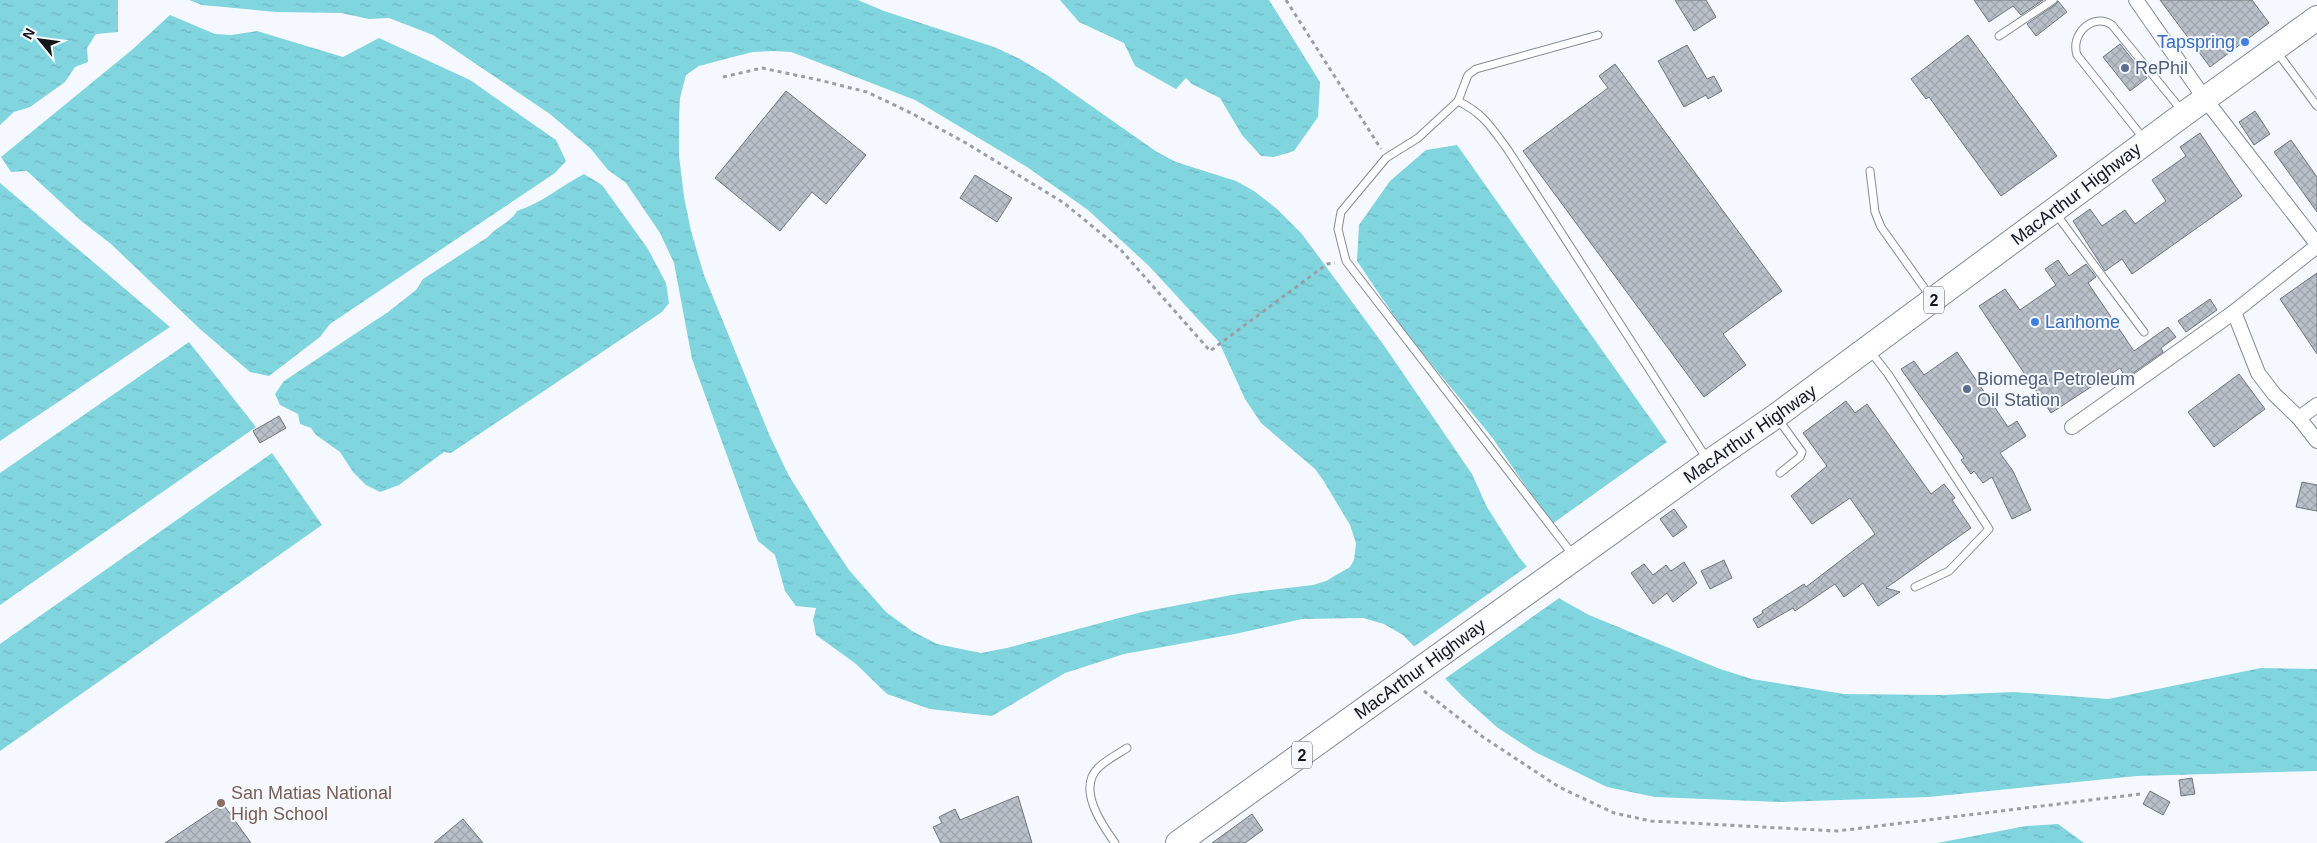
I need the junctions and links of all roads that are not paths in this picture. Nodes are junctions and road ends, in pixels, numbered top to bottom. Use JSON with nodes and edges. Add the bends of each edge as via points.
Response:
{"nodes":[{"id":1,"x":2053,"y":0,"type":"edge"},
{"id":2,"x":2136,"y":0,"type":"edge"},
{"id":3,"x":2317,"y":18,"type":"edge"},
{"id":4,"x":1598,"y":35,"type":"dead end"},
{"id":5,"x":1999,"y":36,"type":"dead end"},
{"id":6,"x":2273,"y":48,"type":"junction"},
{"id":7,"x":2205,"y":99,"type":"junction"},
{"id":8,"x":1458,"y":101,"type":"junction"},
{"id":9,"x":2317,"y":106,"type":"edge"},
{"id":10,"x":2184,"y":114,"type":"junction"},
{"id":11,"x":2146,"y":142,"type":"junction"},
{"id":12,"x":1870,"y":171,"type":"dead end"},
{"id":13,"x":2054,"y":211,"type":"junction"},
{"id":14,"x":2317,"y":245,"type":"edge"},
{"id":15,"x":1933,"y":300,"type":"junction"},
{"id":16,"x":2234,"y":312,"type":"junction"},
{"id":17,"x":2144,"y":332,"type":"dead end"},
{"id":18,"x":1868,"y":349,"type":"junction"},
{"id":19,"x":2317,"y":405,"type":"edge"},
{"id":20,"x":1776,"y":416,"type":"junction"},
{"id":21,"x":2299,"y":418,"type":"junction"},
{"id":22,"x":2072,"y":428,"type":"dead end"},
{"id":23,"x":2317,"y":442,"type":"edge"},
{"id":24,"x":1709,"y":462,"type":"junction"},
{"id":25,"x":1780,"y":473,"type":"dead end"},
{"id":26,"x":1576,"y":558,"type":"junction"},
{"id":27,"x":1915,"y":587,"type":"dead end"},
{"id":28,"x":1128,"y":748,"type":"dead end"},
{"id":29,"x":1116,"y":843,"type":"edge"},
{"id":30,"x":1178,"y":843,"type":"edge"}],
"edges":[{"from":1,"to":5,"type":"lane"},
{"from":2,"to":7,"type":"street"},
{"from":3,"to":6,"type":"highway","name":"MacArthur Highway","number":"2"},
{"from":4,"to":8,"type":"lane","via":[[1476,69],[1468,75]]},
{"from":6,"to":7,"type":"highway","name":"MacArthur Highway","number":"2"},
{"from":6,"to":9,"type":"lane"},
{"from":7,"to":10,"type":"highway","name":"MacArthur Highway","number":"2"},
{"from":7,"to":14,"type":"street"},
{"from":8,"to":24,"type":"lane","via":[[1481,115],[1508,150]]},
{"from":8,"to":26,"type":"lane","via":[[1418,138],[1386,158],[1341,212],[1338,229],[1346,261]]},
{"from":10,"to":11,"type":"highway","name":"MacArthur Highway","number":"2"},
{"from":10,"to":11,"type":"lane","via":[[2112,25],[2106,20],[2098,20],[2088,25],[2077,37],[2077,55]]},
{"from":11,"to":13,"type":"highway","name":"MacArthur Highway","number":"2"},
{"from":12,"to":15,"type":"lane","via":[[1875,212],[1881,227]]},
{"from":13,"to":15,"type":"highway","name":"MacArthur Highway","number":"2"},
{"from":13,"to":17,"type":"lane"},
{"from":14,"to":16,"type":"street"},
{"from":15,"to":18,"type":"highway","name":"MacArthur Highway","number":"2"},
{"from":16,"to":21,"type":"street","via":[[2258,373]]},
{"from":16,"to":22,"type":"street"},
{"from":18,"to":20,"type":"highway","name":"MacArthur Highway","number":"2"},
{"from":18,"to":27,"type":"lane","via":[[1888,374],[1989,529],[1949,571]]},
{"from":19,"to":21,"type":"street"},
{"from":20,"to":24,"type":"highway","name":"MacArthur Highway","number":"2"},
{"from":20,"to":25,"type":"lane","via":[[1802,452],[1800,458]]},
{"from":21,"to":23,"type":"street"},
{"from":24,"to":26,"type":"highway","name":"MacArthur Highway","number":"2"},
{"from":26,"to":30,"type":"highway","name":"MacArthur Highway","number":"2"},
{"from":28,"to":29,"type":"lane","via":[[1097,768],[1091,779],[1092,802]]}]}
